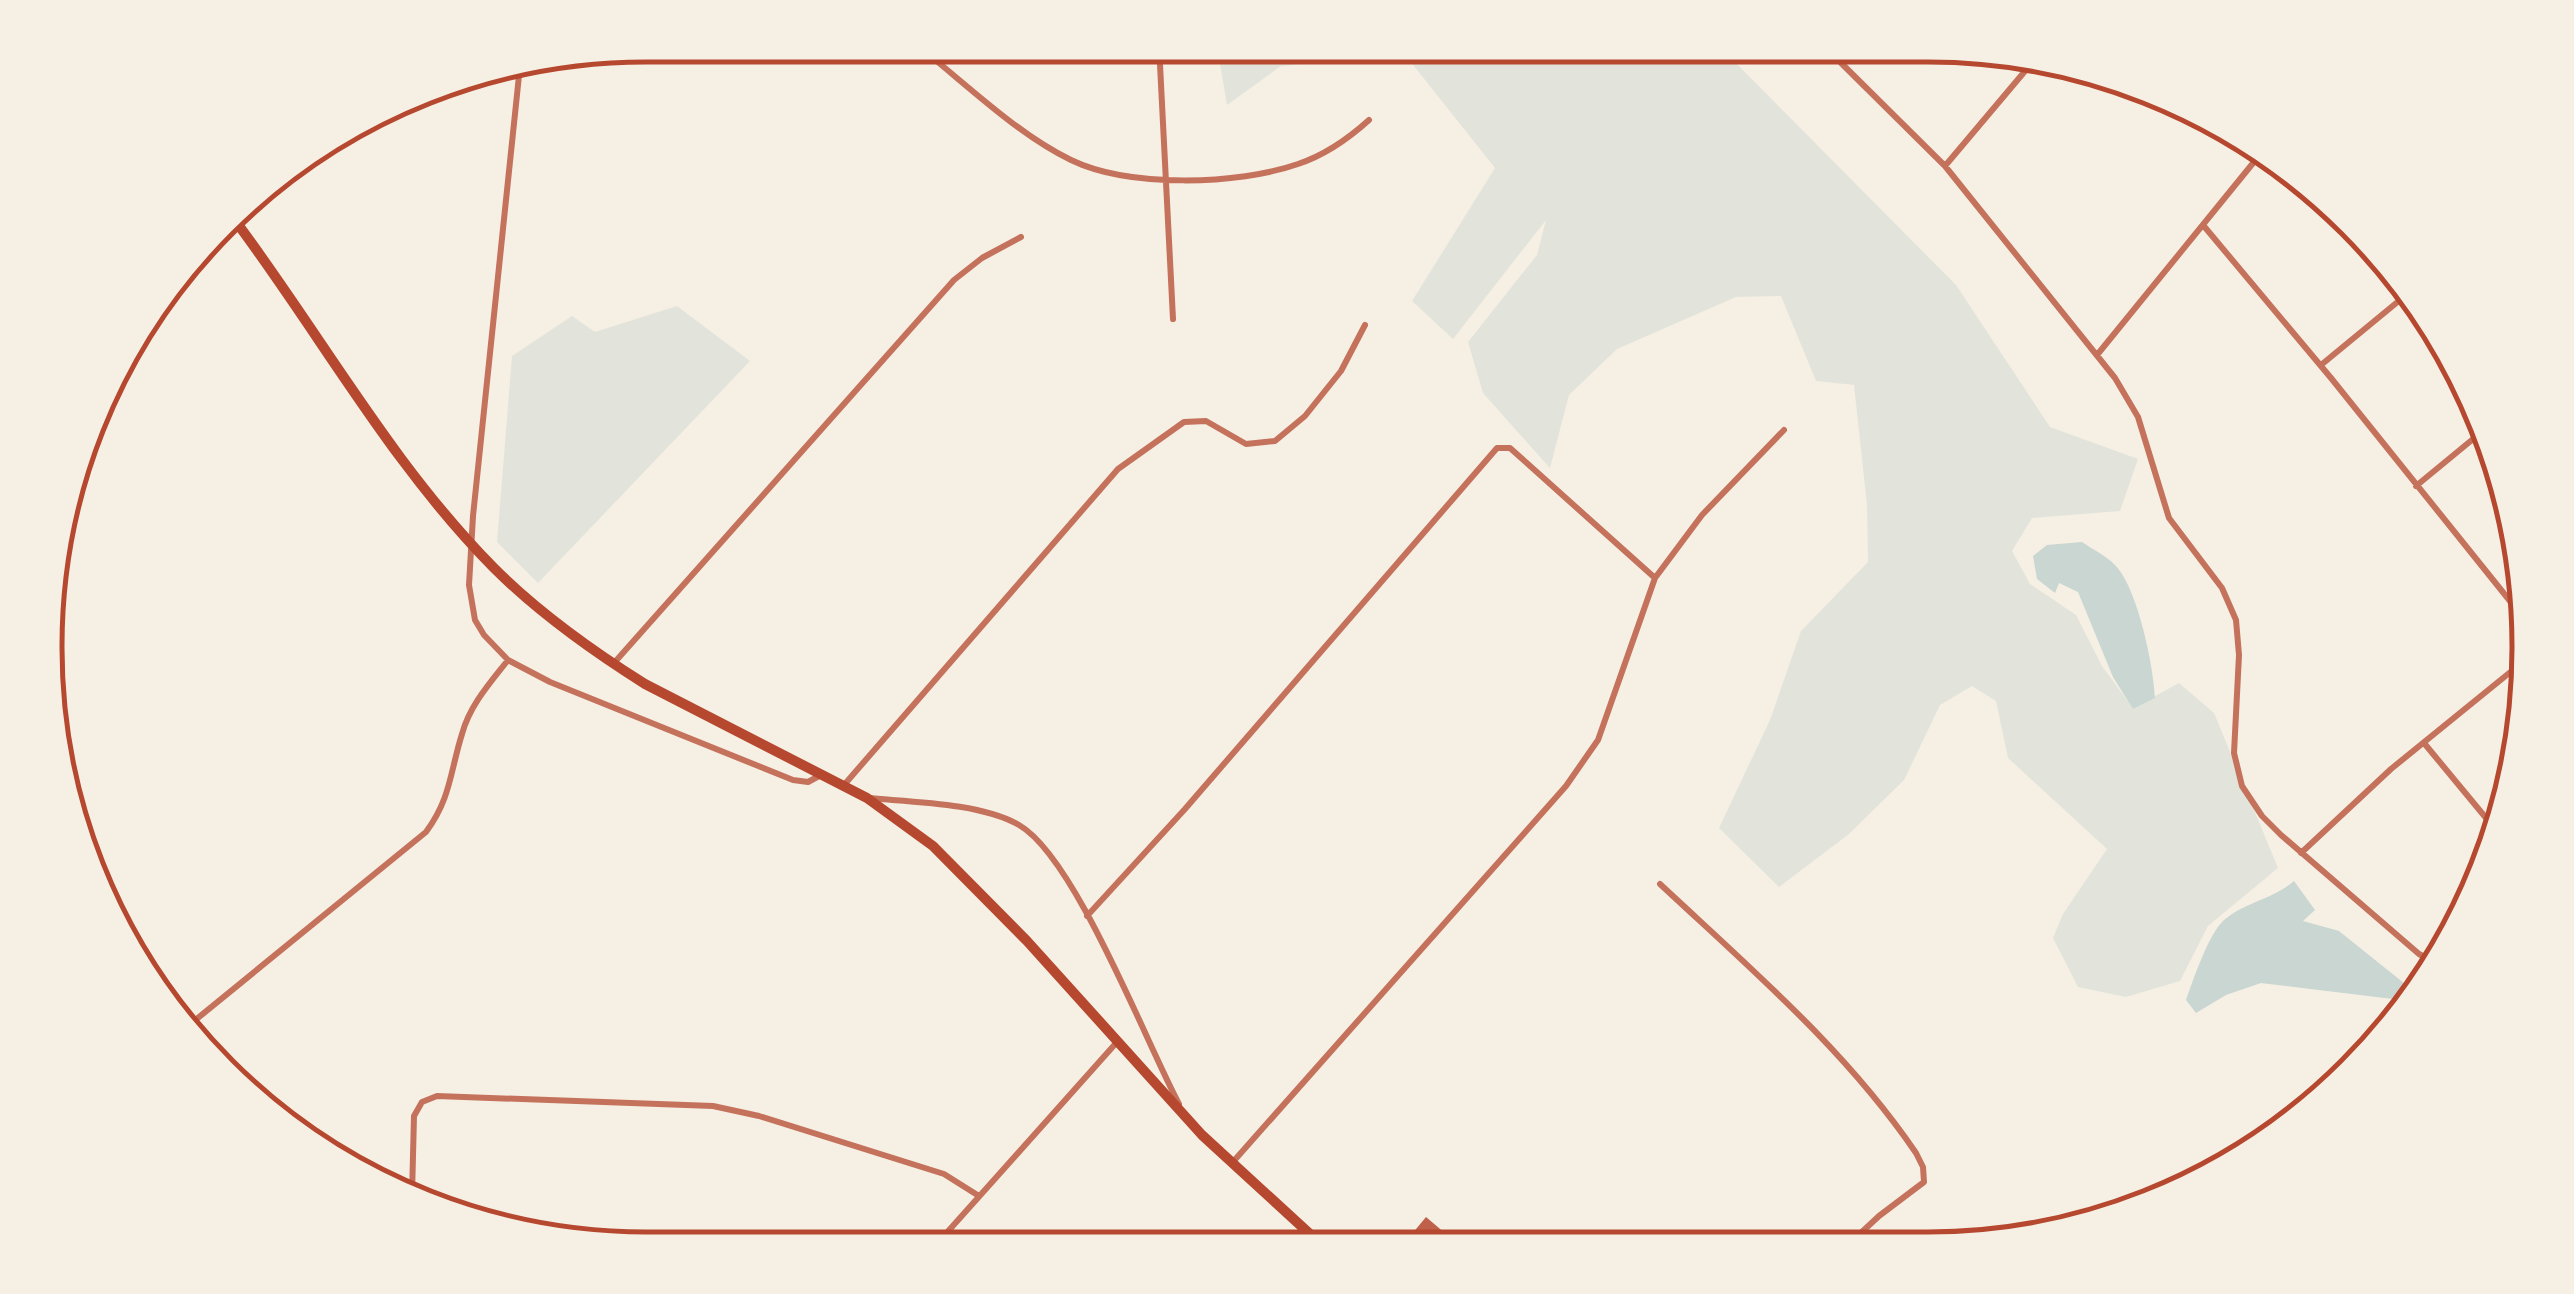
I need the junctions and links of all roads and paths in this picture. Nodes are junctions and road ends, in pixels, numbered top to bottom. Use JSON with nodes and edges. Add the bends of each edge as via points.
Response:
{"nodes":[{"id":1,"x":938,"y":62,"type":"edge"},
{"id":2,"x":1160,"y":62,"type":"edge"},
{"id":3,"x":1840,"y":62,"type":"edge"},
{"id":4,"x":2026,"y":72,"type":"edge"},
{"id":5,"x":519,"y":77,"type":"edge"},
{"id":6,"x":1369,"y":120,"type":"dead end"},
{"id":7,"x":2254,"y":162,"type":"edge"},
{"id":8,"x":1945,"y":166,"type":"junction"},
{"id":9,"x":1167,"y":178,"type":"junction"},
{"id":10,"x":2203,"y":225,"type":"junction"},
{"id":11,"x":240,"y":228,"type":"edge"},
{"id":12,"x":1021,"y":238,"type":"dead end"},
{"id":13,"x":2398,"y":301,"type":"edge"},
{"id":14,"x":1173,"y":319,"type":"dead end"},
{"id":15,"x":1365,"y":325,"type":"dead end"},
{"id":16,"x":2097,"y":355,"type":"junction"},
{"id":17,"x":2321,"y":365,"type":"junction"},
{"id":18,"x":1784,"y":430,"type":"dead end"},
{"id":19,"x":2473,"y":439,"type":"edge"},
{"id":20,"x":2416,"y":486,"type":"junction"},
{"id":21,"x":471,"y":544,"type":"junction"},
{"id":22,"x":1655,"y":578,"type":"junction"},
{"id":23,"x":2509,"y":599,"type":"edge"},
{"id":24,"x":508,"y":660,"type":"junction"},
{"id":25,"x":613,"y":664,"type":"junction"},
{"id":26,"x":2511,"y":672,"type":"edge"},
{"id":27,"x":2424,"y":743,"type":"junction"},
{"id":28,"x":822,"y":774,"type":"junction"},
{"id":29,"x":844,"y":785,"type":"junction"},
{"id":30,"x":867,"y":798,"type":"junction"},
{"id":31,"x":2486,"y":818,"type":"edge"},
{"id":32,"x":2301,"y":853,"type":"junction"},
{"id":33,"x":1660,"y":884,"type":"dead end"},
{"id":34,"x":1087,"y":916,"type":"junction"},
{"id":35,"x":2423,"y":956,"type":"edge"},
{"id":36,"x":197,"y":1019,"type":"edge"},
{"id":37,"x":1116,"y":1042,"type":"junction"},
{"id":38,"x":1202,"y":1135,"type":"junction"},
{"id":39,"x":1231,"y":1164,"type":"junction"},
{"id":40,"x":412,"y":1182,"type":"edge"},
{"id":41,"x":979,"y":1196,"type":"junction"},
{"id":42,"x":947,"y":1232,"type":"edge"},
{"id":43,"x":1307,"y":1232,"type":"edge"},
{"id":44,"x":1862,"y":1232,"type":"edge"}],
"edges":[{"from":1,"to":9,"type":"street","via":[[1072,160],[1112,173]]},
{"from":2,"to":9,"type":"street"},
{"from":3,"to":8,"type":"street"},
{"from":4,"to":8,"type":"street"},
{"from":5,"to":21,"type":"street"},
{"from":6,"to":9,"type":"street","via":[[1328,150],[1274,171]]},
{"from":7,"to":10,"type":"street"},
{"from":8,"to":16,"type":"street"},
{"from":9,"to":14,"type":"street"},
{"from":10,"to":16,"type":"street"},
{"from":10,"to":17,"type":"street"},
{"from":11,"to":21,"type":"main road","via":[[345,382]]},
{"from":12,"to":25,"type":"street","via":[[954,280]]},
{"from":13,"to":17,"type":"street"},
{"from":15,"to":29,"type":"street","via":[[1341,371],[1306,416],[1275,441],[1246,444],[1206,421],[1184,422],[1118,468]]},
{"from":16,"to":32,"type":"street","via":[[2138,417],[2169,518],[2230,604],[2239,637],[2237,770],[2262,816]]},
{"from":17,"to":20,"type":"street"},
{"from":18,"to":22,"type":"street","via":[[1702,515]]},
{"from":19,"to":20,"type":"street"},
{"from":20,"to":23,"type":"street"},
{"from":21,"to":24,"type":"street","via":[[476,620]]},
{"from":21,"to":25,"type":"main road","via":[[552,620]]},
{"from":22,"to":34,"type":"street","via":[[1510,448],[1497,448]]},
{"from":22,"to":39,"type":"street","via":[[1598,740],[1566,786]]},
{"from":24,"to":28,"type":"street","via":[[793,780]]},
{"from":24,"to":36,"type":"street","via":[[469,715],[449,793],[426,832]]},
{"from":25,"to":28,"type":"main road"},
{"from":26,"to":27,"type":"street"},
{"from":27,"to":31,"type":"street"},
{"from":27,"to":32,"type":"street"},
{"from":28,"to":29,"type":"main road"},
{"from":29,"to":30,"type":"main road"},
{"from":30,"to":34,"type":"street","via":[[1016,823],[1050,854]]},
{"from":30,"to":37,"type":"main road","via":[[953,864]]},
{"from":32,"to":35,"type":"street"},
{"from":33,"to":44,"type":"street","via":[[1803,1019],[1916,1152],[1924,1182]]},
{"from":34,"to":38,"type":"street","via":[[1178,1101]]},
{"from":37,"to":38,"type":"main road"},
{"from":37,"to":41,"type":"street"},
{"from":38,"to":39,"type":"main road"},
{"from":39,"to":43,"type":"main road"},
{"from":40,"to":41,"type":"street","via":[[414,1116],[422,1102],[437,1096],[713,1106],[944,1174]]},
{"from":41,"to":42,"type":"street"}]}
